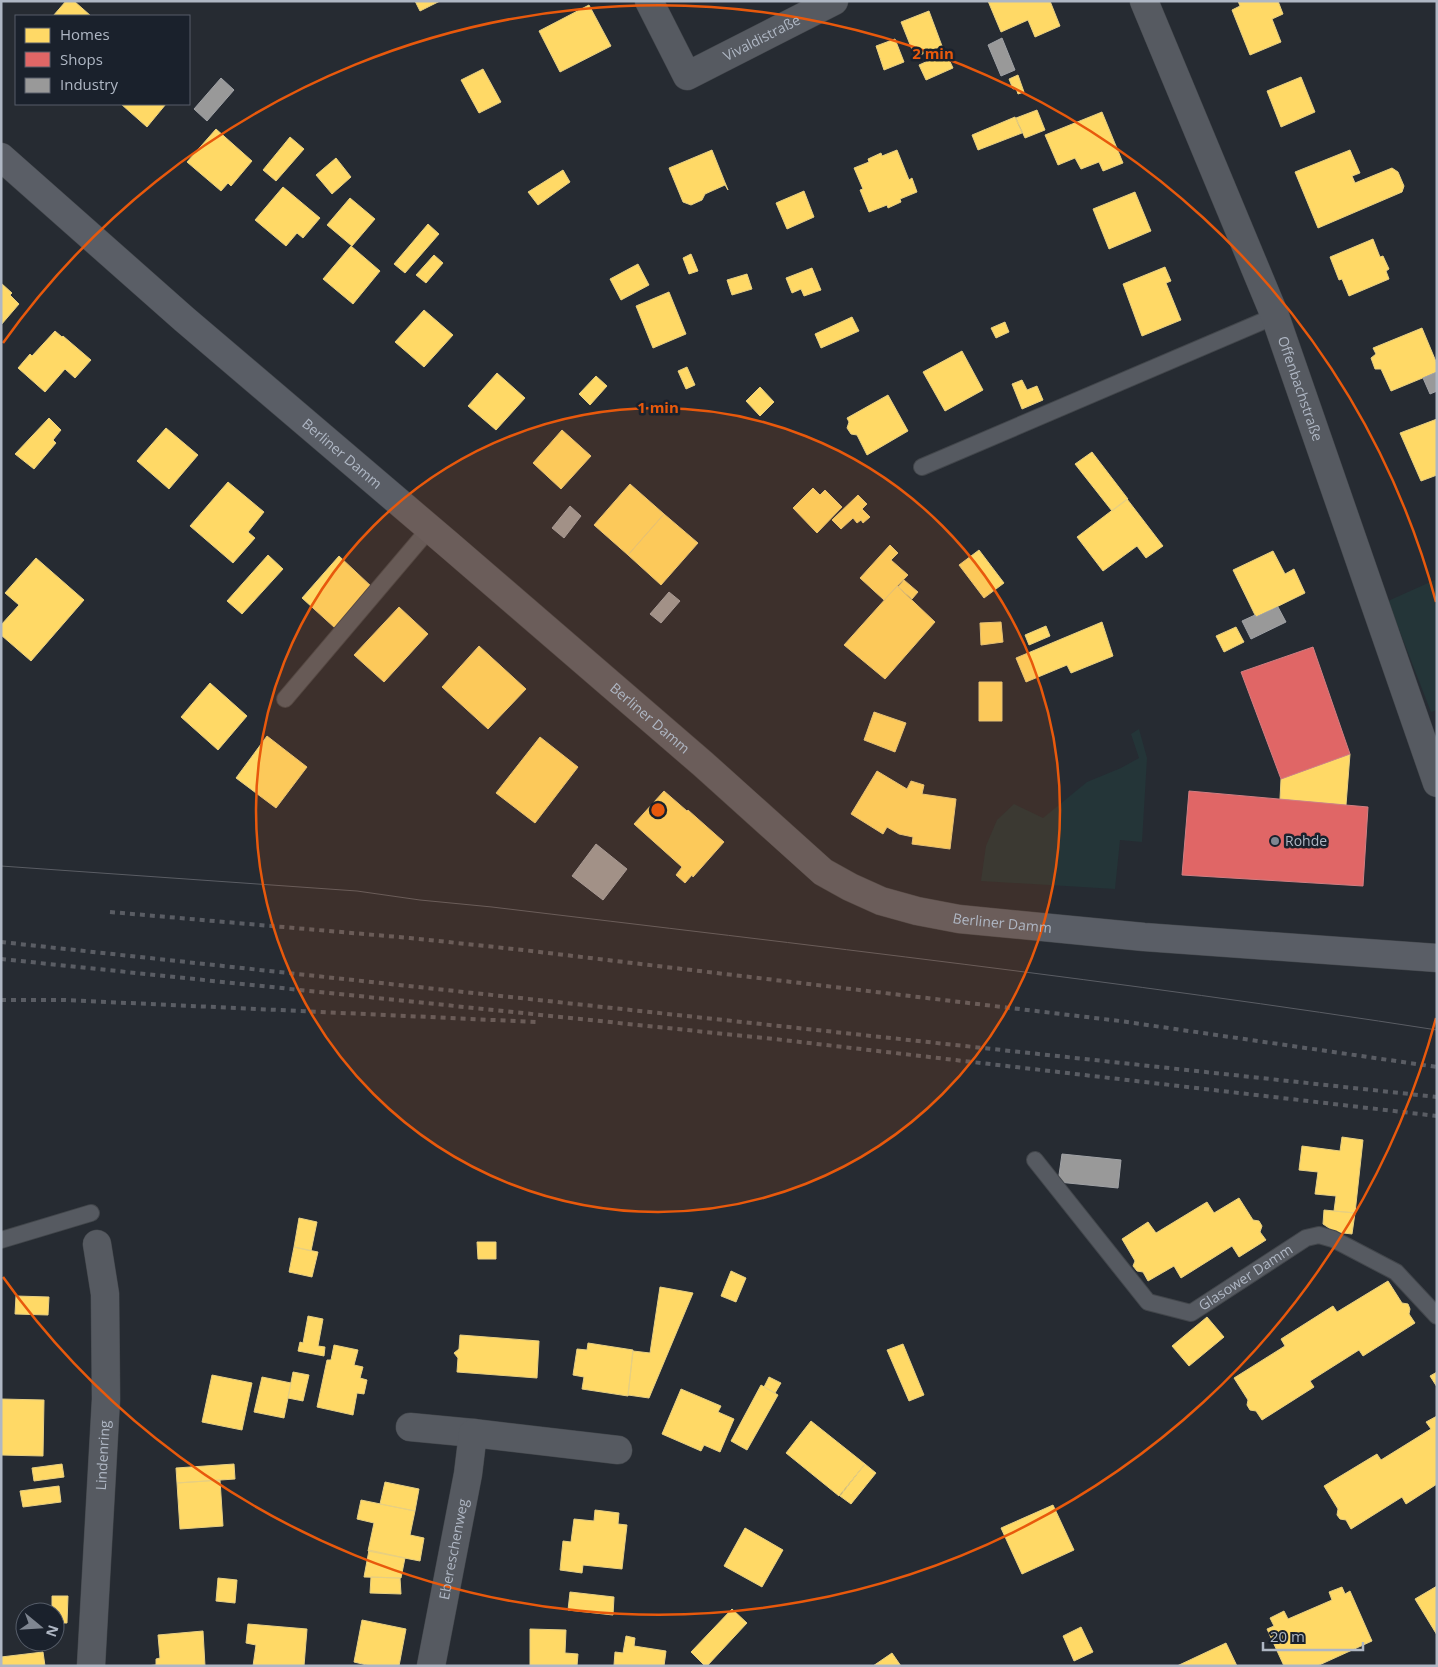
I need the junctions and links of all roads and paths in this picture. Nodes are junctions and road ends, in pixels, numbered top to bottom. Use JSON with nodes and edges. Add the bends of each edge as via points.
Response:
{"nodes":[{"id":1,"x":649,"y":1,"type":"edge"},
{"id":2,"x":834,"y":1,"type":"edge"},
{"id":3,"x":1144,"y":1,"type":"edge"},
{"id":4,"x":1,"y":157,"type":"edge"},
{"id":5,"x":1275,"y":316,"type":"junction"},
{"id":6,"x":922,"y":467,"type":"dead end"},
{"id":7,"x":430,"y":528,"type":"junction"},
{"id":8,"x":285,"y":699,"type":"dead end"},
{"id":9,"x":1437,"y":783,"type":"edge"},
{"id":10,"x":1437,"y":958,"type":"edge"},
{"id":11,"x":1035,"y":1160,"type":"dead end"},
{"id":12,"x":91,"y":1213,"type":"dead end"},
{"id":13,"x":1,"y":1240,"type":"edge"},
{"id":14,"x":97,"y":1244,"type":"dead end"},
{"id":15,"x":1437,"y":1316,"type":"edge"},
{"id":16,"x":410,"y":1427,"type":"dead end"},
{"id":17,"x":473,"y":1433,"type":"junction"},
{"id":18,"x":618,"y":1450,"type":"dead end"},
{"id":19,"x":92,"y":1666,"type":"edge"},
{"id":20,"x":431,"y":1666,"type":"edge"}],
"edges":[{"from":1,"to":2,"type":"street","name":"Vivaldistraße","via":[[687,76]]},
{"from":3,"to":5,"type":"street","name":"Offenbachstraße"},
{"from":4,"to":7,"type":"main road","name":"Berliner Damm","via":[[184,319]]},
{"from":5,"to":6,"type":"lane"},
{"from":5,"to":9,"type":"street","name":"Offenbachstraße"},
{"from":7,"to":8,"type":"lane"},
{"from":7,"to":10,"type":"main road","name":"Berliner Damm","via":[[696,758],[822,872],[881,901],[917,912],[959,919],[1144,937]]},
{"from":11,"to":15,"type":"lane","name":"Glasower Damm","via":[[1148,1302],[1191,1313],[1306,1238],[1319,1235],[1334,1239],[1396,1272]]},
{"from":12,"to":13,"type":"lane"},
{"from":14,"to":19,"type":"street","name":"Lindenring","via":[[105,1294],[106,1399]]},
{"from":16,"to":17,"type":"street"},
{"from":17,"to":18,"type":"street"},
{"from":17,"to":20,"type":"street","name":"Ebereschenweg"}]}
